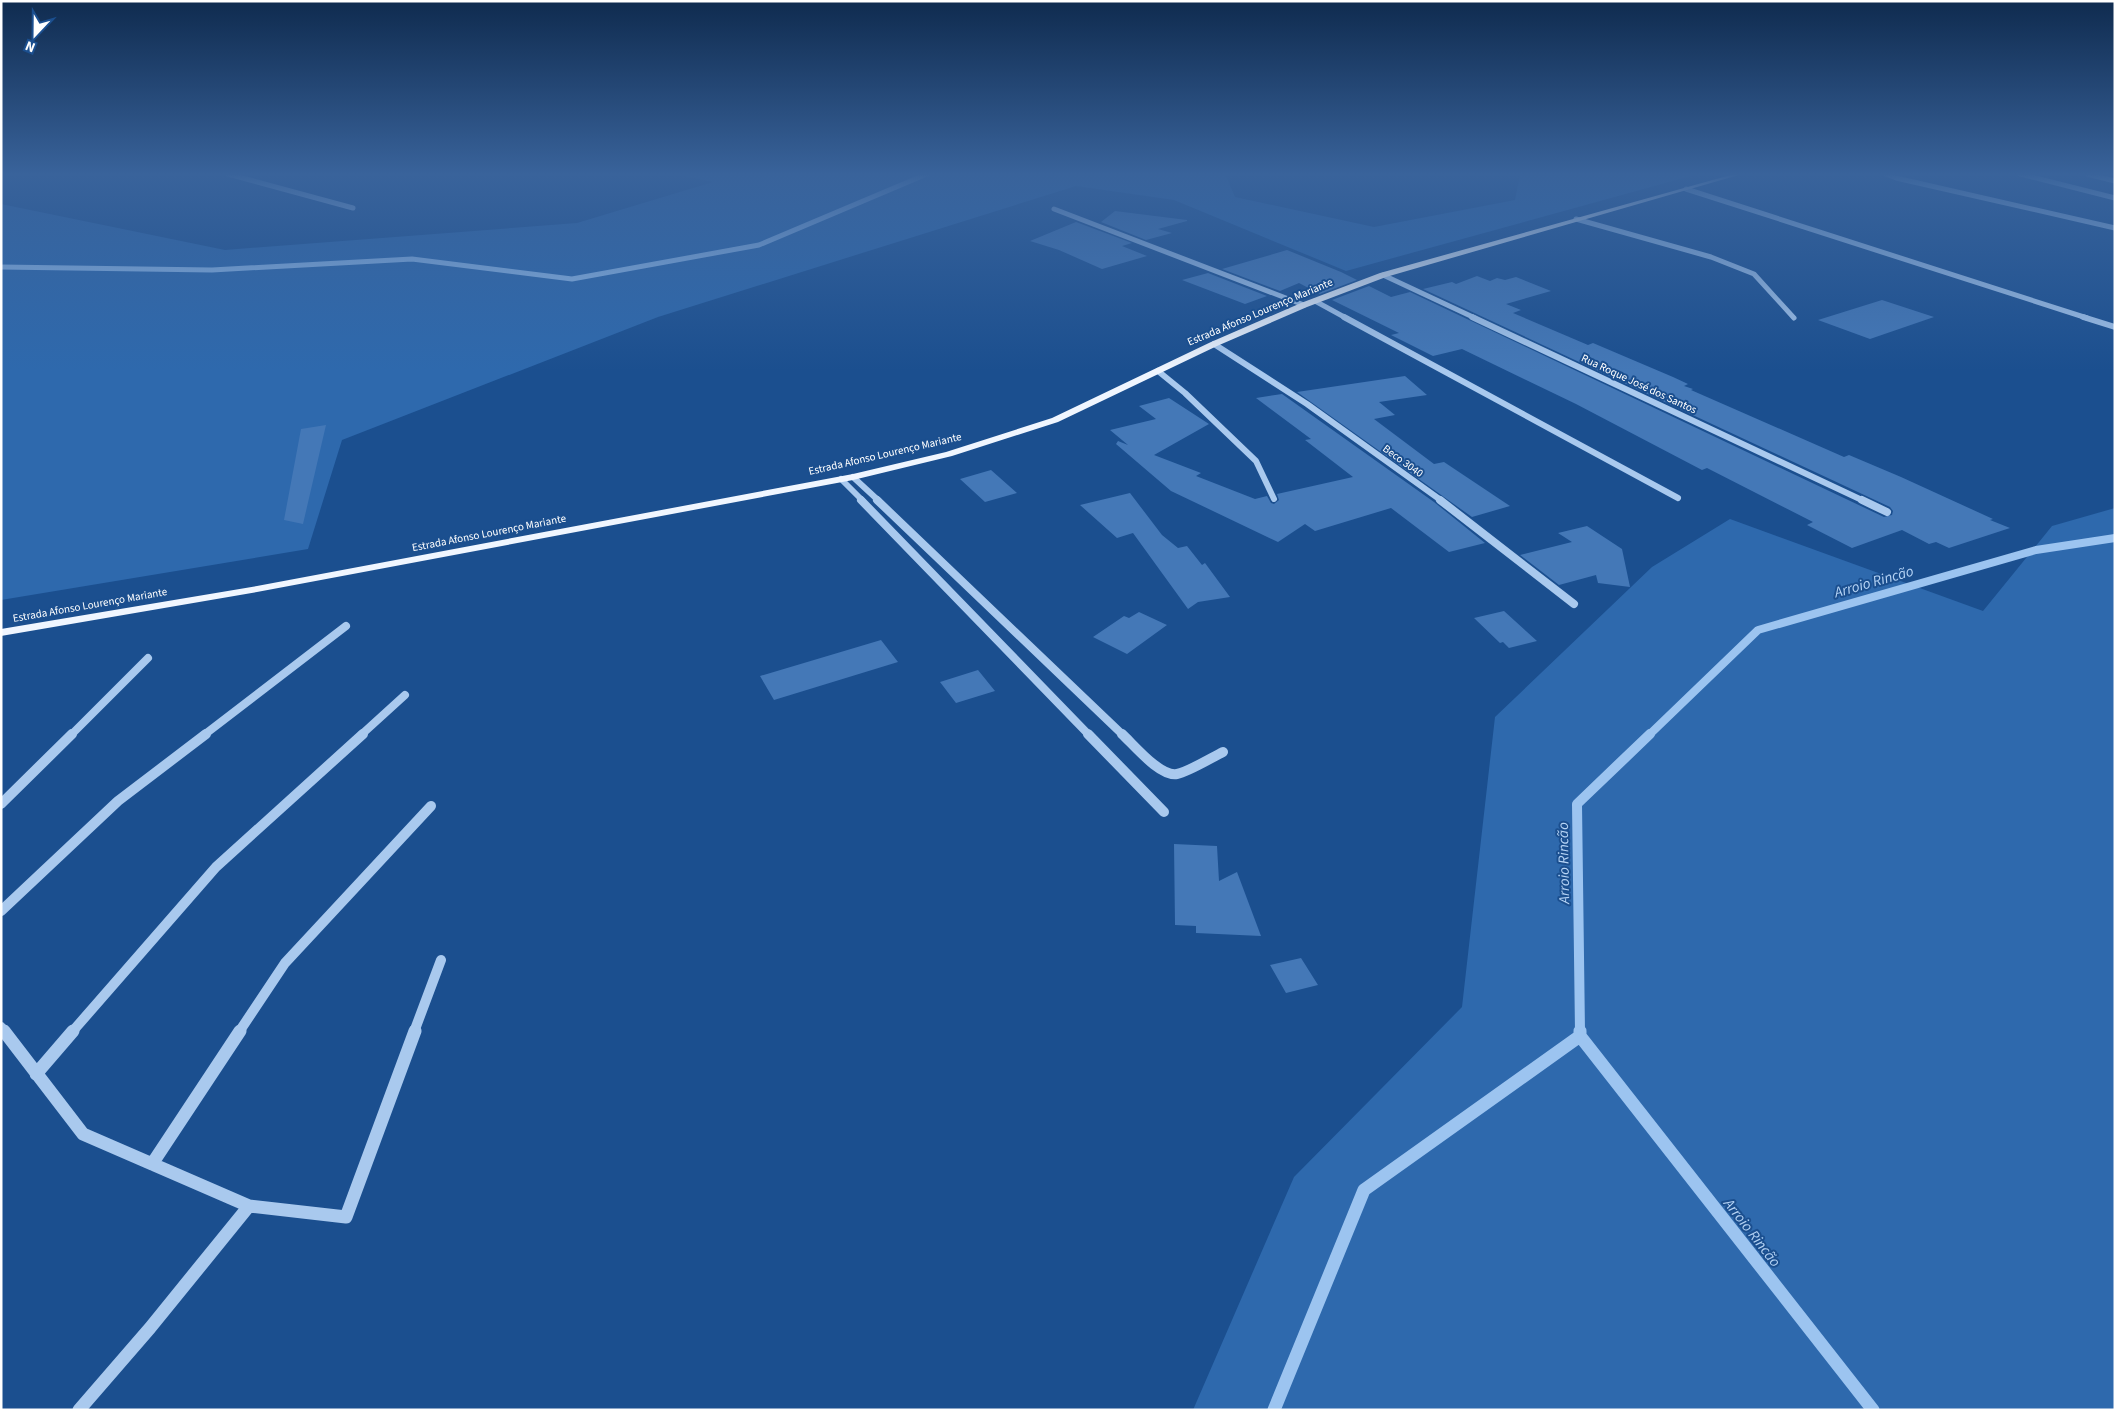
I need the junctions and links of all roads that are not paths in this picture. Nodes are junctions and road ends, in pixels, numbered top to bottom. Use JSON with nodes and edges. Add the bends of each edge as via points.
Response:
{"nodes":[{"id":1,"x":1136,"y":240,"type":"edge"},
{"id":2,"x":1504,"y":240,"type":"edge"},
{"id":3,"x":1650,"y":240,"type":"edge"},
{"id":4,"x":1844,"y":240,"type":"edge"},
{"id":5,"x":1383,"y":275,"type":"junction"},
{"id":6,"x":1315,"y":301,"type":"junction"},
{"id":7,"x":1304,"y":305,"type":"junction"},
{"id":8,"x":1794,"y":318,"type":"dead end"},
{"id":9,"x":2115,"y":327,"type":"edge"},
{"id":10,"x":1214,"y":344,"type":"junction"},
{"id":11,"x":1158,"y":371,"type":"junction"},
{"id":12,"x":853,"y":477,"type":"junction"},
{"id":13,"x":841,"y":479,"type":"junction"},
{"id":14,"x":1678,"y":498,"type":"dead end"},
{"id":15,"x":1274,"y":499,"type":"dead end"},
{"id":16,"x":1887,"y":512,"type":"dead end"},
{"id":17,"x":1574,"y":604,"type":"dead end"},
{"id":18,"x":346,"y":626,"type":"dead end"},
{"id":19,"x":1,"y":633,"type":"edge"},
{"id":20,"x":148,"y":658,"type":"dead end"},
{"id":21,"x":405,"y":696,"type":"dead end"},
{"id":22,"x":1223,"y":752,"type":"dead end"},
{"id":23,"x":1,"y":804,"type":"edge"},
{"id":24,"x":431,"y":806,"type":"dead end"},
{"id":25,"x":1164,"y":812,"type":"dead end"},
{"id":26,"x":1,"y":911,"type":"edge"},
{"id":27,"x":441,"y":960,"type":"dead end"},
{"id":28,"x":1,"y":1027,"type":"edge"},
{"id":29,"x":36,"y":1074,"type":"junction"},
{"id":30,"x":152,"y":1164,"type":"junction"},
{"id":31,"x":249,"y":1206,"type":"junction"},
{"id":32,"x":79,"y":1410,"type":"edge"}],
"edges":[{"from":1,"to":7,"type":"lane"},
{"from":2,"to":5,"type":"main road","name":"Estrada Afonso Lourenço Mariante"},
{"from":3,"to":8,"type":"street","via":[[1711,257],[1754,274]]},
{"from":4,"to":9,"type":"street"},
{"from":5,"to":6,"type":"main road","name":"Estrada Afonso Lourenço Mariante"},
{"from":5,"to":16,"type":"street","name":"Rua Roque José dos Santos"},
{"from":6,"to":7,"type":"main road","name":"Estrada Afonso Lourenço Mariante"},
{"from":6,"to":14,"type":"street"},
{"from":7,"to":10,"type":"main road","name":"Estrada Afonso Lourenço Mariante"},
{"from":10,"to":11,"type":"main road","name":"Estrada Afonso Lourenço Mariante"},
{"from":10,"to":17,"type":"street","name":"Beco 3040","via":[[1285,387],[1490,537]]},
{"from":11,"to":12,"type":"main road","name":"Estrada Afonso Lourenço Mariante","via":[[1055,420],[948,454]]},
{"from":11,"to":15,"type":"street","via":[[1256,461]]},
{"from":12,"to":13,"type":"main road","name":"Estrada Afonso Lourenço Mariante"},
{"from":12,"to":22,"type":"street","via":[[1156,767],[1177,774]]},
{"from":13,"to":19,"type":"main road","name":"Estrada Afonso Lourenço Mariante","via":[[257,589]]},
{"from":13,"to":25,"type":"street"},
{"from":18,"to":26,"type":"street","via":[[118,801]]},
{"from":20,"to":23,"type":"street"},
{"from":21,"to":29,"type":"street","via":[[216,867]]},
{"from":24,"to":30,"type":"lane","via":[[285,963]]},
{"from":27,"to":31,"type":"lane","via":[[346,1216]]},
{"from":28,"to":29,"type":"street"},
{"from":29,"to":30,"type":"street","via":[[83,1134]]},
{"from":30,"to":31,"type":"street"},
{"from":31,"to":32,"type":"street"}]}
